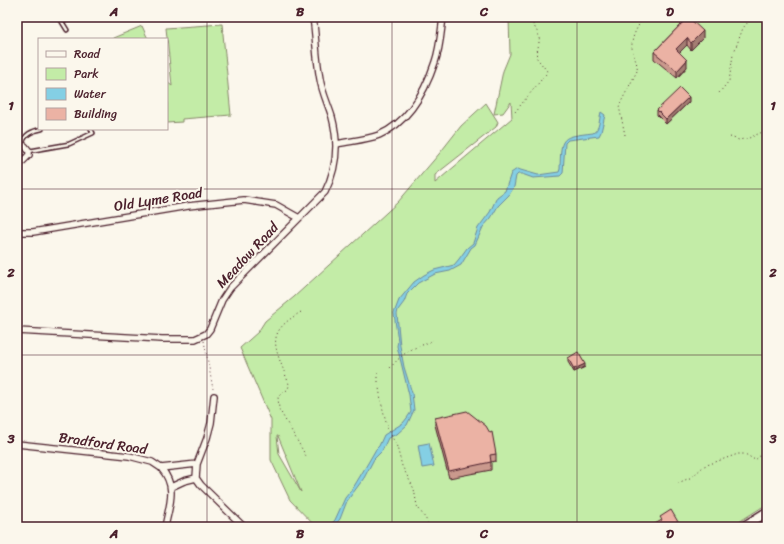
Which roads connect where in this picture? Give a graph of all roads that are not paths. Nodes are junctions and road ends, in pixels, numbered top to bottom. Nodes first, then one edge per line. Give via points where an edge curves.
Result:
1 (59, 17) edge
2 (313, 17) edge
3 (443, 17) edge
4 (67, 30) dead end
5 (39, 130) edge
6 (92, 130) edge
7 (337, 144) junction
8 (19, 146) edge
9 (29, 151) junction
10 (17, 167) edge
11 (299, 218) junction
12 (17, 232) edge
13 (17, 331) edge
14 (214, 396) road end
15 (17, 444) edge
16 (197, 464) junction
17 (161, 468) junction
18 (196, 478) junction
19 (171, 487) junction
20 (767, 512) edge
21 (165, 527) edge
22 (244, 527) edge
23 (743, 527) edge

1 - 4 lane
2 - 7 street, Meadow Road via 320,78
3 - 7 street via 435,62 424,88 406,117 378,135
5 - 8 lane via 30,133
6 - 9 lane via 93,133 69,144
7 - 11 street, Meadow Road via 334,167 325,192
8 - 9 street via 25,146
9 - 10 street via 27,158
11 - 12 street, Old Lyme Road via 276,205 244,200 188,206 33,232
11 - 13 street, Meadow Road via 230,288 210,329 203,336 195,339 162,339
14 - 16 street via 210,428
15 - 17 street, Bradford Road via 129,456 152,462
16 - 17 street, Bradford Road
16 - 18 street
17 - 19 street
18 - 19 street
18 - 22 street
19 - 21 street
20 - 23 street

